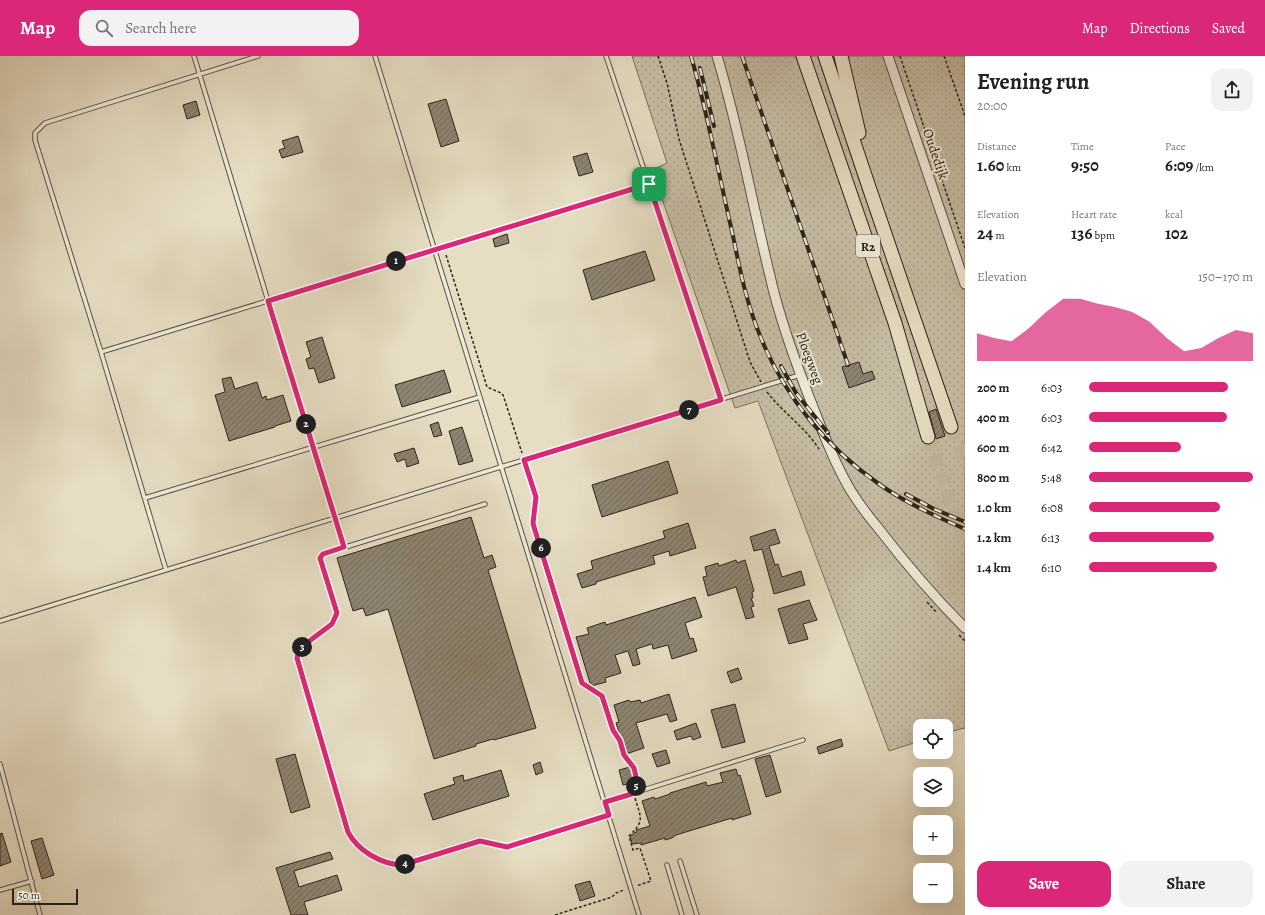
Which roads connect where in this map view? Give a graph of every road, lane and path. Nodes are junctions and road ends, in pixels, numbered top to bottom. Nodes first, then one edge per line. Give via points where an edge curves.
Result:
1 (194, 56) edge
2 (258, 56) edge
3 (376, 56) edge
4 (606, 56) edge
5 (658, 56) edge
6 (717, 56) edge
7 (803, 56) edge
8 (825, 56) edge
9 (842, 56) edge
10 (888, 56) edge
11 (900, 56) edge
12 (944, 56) edge
13 (200, 74) junction
14 (965, 116) edge
15 (649, 184) junction
16 (879, 221) junction
17 (965, 248) edge
18 (435, 249) junction
19 (446, 255) dead end
20 (965, 284) edge
21 (268, 301) junction
22 (101, 352) junction
23 (800, 375) junction
24 (764, 387) junction
25 (480, 397) junction
26 (721, 400) junction
27 (952, 428) tunnel mouth
28 (928, 437) tunnel mouth
29 (313, 448) junction
30 (820, 449) dead end
31 (524, 460) junction
32 (502, 467) junction
33 (145, 498) junction
34 (485, 504) dead end
35 (335, 518) junction
36 (344, 547) junction
37 (166, 570) junction
38 (923, 597) dead end
39 (938, 614) dead end
40 (0, 621) edge
41 (965, 628) edge
42 (954, 630) dead end
43 (965, 641) edge
44 (803, 740) dead end
45 (0, 764) edge
46 (635, 793) junction
47 (605, 802) junction
48 (609, 815) junction
49 (680, 861) dead end
50 (667, 865) dead end
51 (32, 881) junction
52 (631, 888) junction
53 (0, 890) edge
54 (40, 915) edge
55 (555, 915) edge
56 (639, 915) edge
57 (682, 915) edge
58 (696, 915) edge

1 - 13 lane
2 - 13 lane
3 - 18 lane
4 - 15 lane
5 - 24 path via 667,83 679,139 750,362
6 - 23 street, Ploegweg via 729,93 770,278
7 - 28 highway, R2 via 894,323
8 - 16 highway, R2
9 - 16 highway
10 - 20 street, Oudedijk
11 - 17 path
12 - 14 path
13 - 21 lane
13 - 22 lane via 45,122 35,133 35,140
15 - 18 lane
15 - 26 lane
16 - 27 highway, R2
18 - 21 lane
18 - 25 lane
19 - 31 path via 487,387 503,395
21 - 22 lane
21 - 29 lane
22 - 33 lane
23 - 24 lane
23 - 41 street, Ploegweg via 830,450 852,493 910,569
24 - 26 lane
24 - 30 path
25 - 29 lane
25 - 32 lane
26 - 31 lane
29 - 33 lane
29 - 35 lane
31 - 32 lane
31 - 46 path via 536,497 534,527 582,683 602,696 624,755 634,768 637,781
32 - 35 lane
32 - 47 lane
33 - 37 lane
34 - 36 lane
35 - 36 lane
35 - 37 lane
36 - 48 lane via 323,554 320,558 337,613 335,620 300,648 297,658 348,832 353,841 371,855 394,865 402,865 480,841 507,847
37 - 40 lane
38 - 39 path
42 - 43 path
44 - 46 lane
45 - 51 lane
46 - 47 lane
46 - 52 path via 641,818 638,827 628,836 633,850 640,848 651,881
47 - 48 lane
48 - 52 lane
49 - 58 lane
50 - 57 lane
51 - 53 lane
51 - 54 lane
52 - 55 path via 612,897
52 - 56 lane

